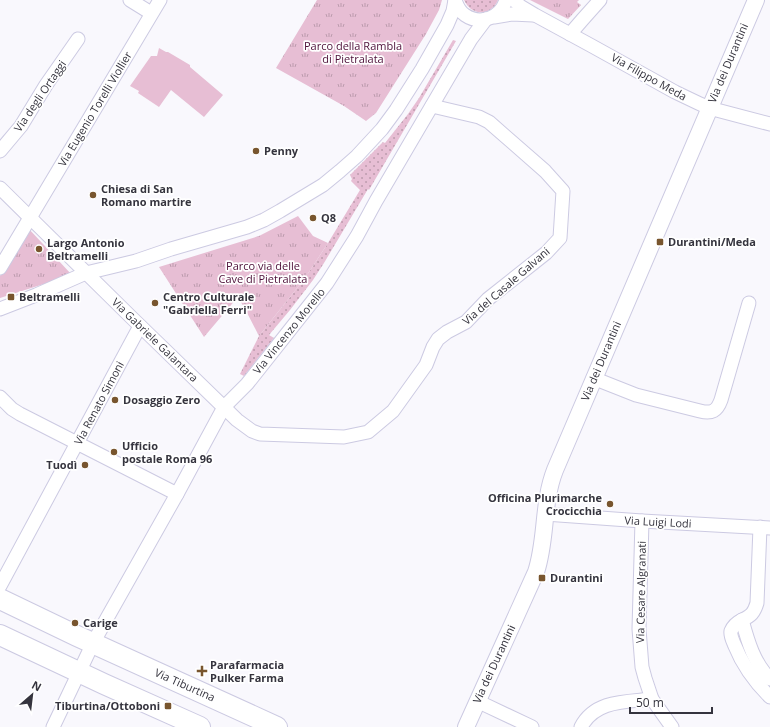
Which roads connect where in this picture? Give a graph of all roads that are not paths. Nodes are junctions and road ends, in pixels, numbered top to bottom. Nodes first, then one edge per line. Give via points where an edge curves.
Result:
1 (130, 0) edge
2 (160, 0) edge
3 (455, 0) edge
4 (506, 0) edge
5 (514, 0) edge
6 (600, 0) edge
7 (756, 0) edge
8 (151, 13) junction
9 (535, 15) junction
10 (490, 18) junction
11 (570, 34) junction
12 (78, 39) dead end
13 (432, 106) junction
14 (709, 108) junction
15 (770, 124) edge
16 (0, 150) edge
17 (0, 188) edge
18 (30, 218) junction
19 (0, 268) edge
20 (86, 273) junction
21 (749, 303) dead end
22 (0, 309) edge
23 (140, 326) junction
24 (593, 378) junction
25 (0, 397) edge
26 (224, 407) junction
27 (78, 443) junction
28 (177, 494) junction
29 (545, 514) junction
30 (642, 521) junction
31 (765, 528) edge
32 (0, 586) edge
33 (0, 599) edge
34 (742, 620) junction
35 (0, 635) edge
36 (93, 643) junction
37 (79, 672) junction
38 (770, 679) edge
39 (770, 697) edge
40 (652, 699) junction
41 (477, 701) junction
42 (53, 727) edge
43 (200, 727) edge
44 (277, 727) edge
45 (466, 727) edge
46 (532, 727) edge
47 (581, 727) edge
48 (672, 727) edge

1 - 8 street
2 - 8 street, Via Eugenio Torelli Viollier
3 - 10 street, Via Filippo Meda via 465,15 473,19
3 - 20 street via 447,25 396,110 358,156 330,180 290,206 251,225 136,261
4 - 10 street, Via Vincenzo Morello via 502,9
5 - 9 street, Via Filippo Meda
6 - 11 street
7 - 14 street, Via dei Durantini
8 - 18 street, Via Eugenio Torelli Viollier
9 - 10 street, Via Filippo Meda via 512,14
9 - 11 street, Via Filippo Meda
10 - 13 street, Via Vincenzo Morello via 471,39
11 - 14 street, Via Filippo Meda
12 - 16 street, Via degli Ortaggi via 46,84 21,126
13 - 26 street, Via Vincenzo Morello via 327,283 247,384
13 - 26 street, Via del Casale Galvani via 485,119 545,171 563,191 560,238 546,253 488,299 466,322 438,339 426,365 393,411 368,432 344,437 260,434 252,432
14 - 15 street, Via Filippo Meda
14 - 24 street, Via dei Durantini
17 - 18 street
18 - 19 street
18 - 20 street
20 - 22 street
20 - 23 street, Via Gabriele Galantara
21 - 24 street via 721,400 714,411 700,411 642,396
23 - 26 street, Via Gabriele Galantara
23 - 27 street, Via Renato Simoni
24 - 29 street, Via dei Durantini via 551,480
25 - 27 street via 20,414
26 - 28 street, Via Vincenzo Morello
27 - 28 street
27 - 32 street, Via Renato Simoni
28 - 36 street, Via Vincenzo Morello
29 - 30 street, Via Luigi Lodi
29 - 41 street, Via dei Durantini via 542,555 536,572
30 - 31 street, Via Luigi Lodi
30 - 40 street, Via Cesare Algranati via 639,629 643,672
31 - 34 street via 757,603 753,613
33 - 36 main road, Via Tiburtina
34 - 38 street via 753,654
34 - 39 street via 732,630 732,639 748,672
35 - 37 main road
36 - 37 street
36 - 44 main road, Via Tiburtina
37 - 42 street
37 - 43 main road
40 - 47 street via 603,707 590,715
40 - 48 street, Via Cesare Algranati
41 - 45 street, Via dei Durantini
41 - 46 street

